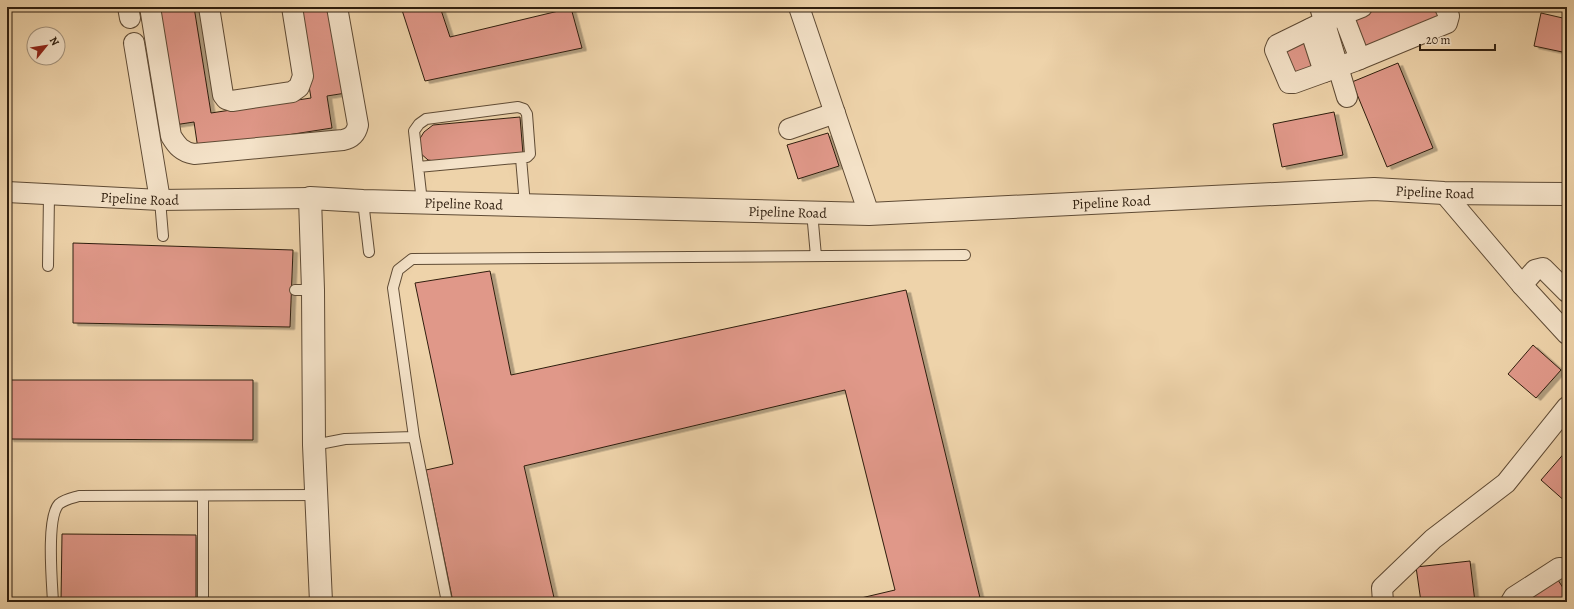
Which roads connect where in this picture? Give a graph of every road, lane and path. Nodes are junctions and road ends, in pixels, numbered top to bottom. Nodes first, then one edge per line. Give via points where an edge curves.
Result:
1 (150, 7) edge
2 (209, 7) edge
3 (292, 7) edge
4 (337, 7) edge
5 (799, 7) edge
6 (1362, 7) edge
7 (1445, 7) edge
8 (1343, 14) junction
9 (1318, 19) edge
10 (134, 43) dead end
11 (1360, 59) junction
12 (1331, 69) junction
13 (1347, 97) dead end
14 (835, 113) junction
15 (790, 128) dead end
16 (521, 158) junction
17 (418, 167) junction
18 (7, 192) edge
19 (1444, 193) junction
20 (1567, 194) edge
21 (48, 195) junction
22 (310, 198) junction
23 (160, 200) junction
24 (363, 201) junction
25 (422, 202) junction
26 (525, 205) junction
27 (812, 212) junction
28 (869, 214) junction
29 (163, 236) dead end
30 (369, 252) dead end
31 (965, 254) dead end
32 (816, 256) junction
33 (48, 266) dead end
34 (1522, 285) junction
35 (1567, 292) edge
36 (1565, 326) edge
37 (1567, 407) edge
38 (414, 437) junction
39 (314, 445) junction
40 (316, 495) junction
41 (203, 497) junction
42 (1567, 569) edge
43 (53, 602) edge
44 (203, 602) edge
45 (321, 602) edge
46 (447, 602) edge
47 (1383, 602) edge
48 (1511, 602) edge

1 - 4 street via 171,136 185,153 194,154 343,140 357,132 358,125
2 - 3 street via 223,95 232,101 292,92 299,87 302,76
5 - 14 street
6 - 8 street
7 - 11 street via 1449,16 1447,23
8 - 9 street
8 - 11 street
9 - 12 street
9 - 12 street via 1277,45 1275,50 1289,83
10 - 23 street
11 - 12 street
12 - 13 street
14 - 15 street
14 - 28 street
16 - 17 lane
16 - 17 lane via 530,154 527,114 524,109 518,107 426,119 414,131
16 - 26 lane
17 - 25 lane
18 - 21 street, Pipeline Road
19 - 20 street, Pipeline Road
19 - 28 street, Pipeline Road via 1374,189
19 - 34 street
21 - 23 street, Pipeline Road
21 - 33 lane
22 - 23 street, Pipeline Road
22 - 24 street, Pipeline Road
22 - 39 street via 304,290
23 - 29 lane
24 - 25 street, Pipeline Road
24 - 30 lane
25 - 26 street, Pipeline Road
26 - 27 street, Pipeline Road
27 - 28 street, Pipeline Road
27 - 32 lane
31 - 32 lane
32 - 38 lane via 412,259 398,270 393,288
34 - 35 street via 1536,270 1543,268
34 - 36 street
37 - 47 street via 1506,483 1433,539 1382,588
38 - 39 lane via 345,440
38 - 46 lane
39 - 40 street
40 - 41 lane
40 - 45 street
41 - 43 lane via 79,496 58,505 52,514 51,527
41 - 44 lane
42 - 48 street via 1559,568 1514,597

